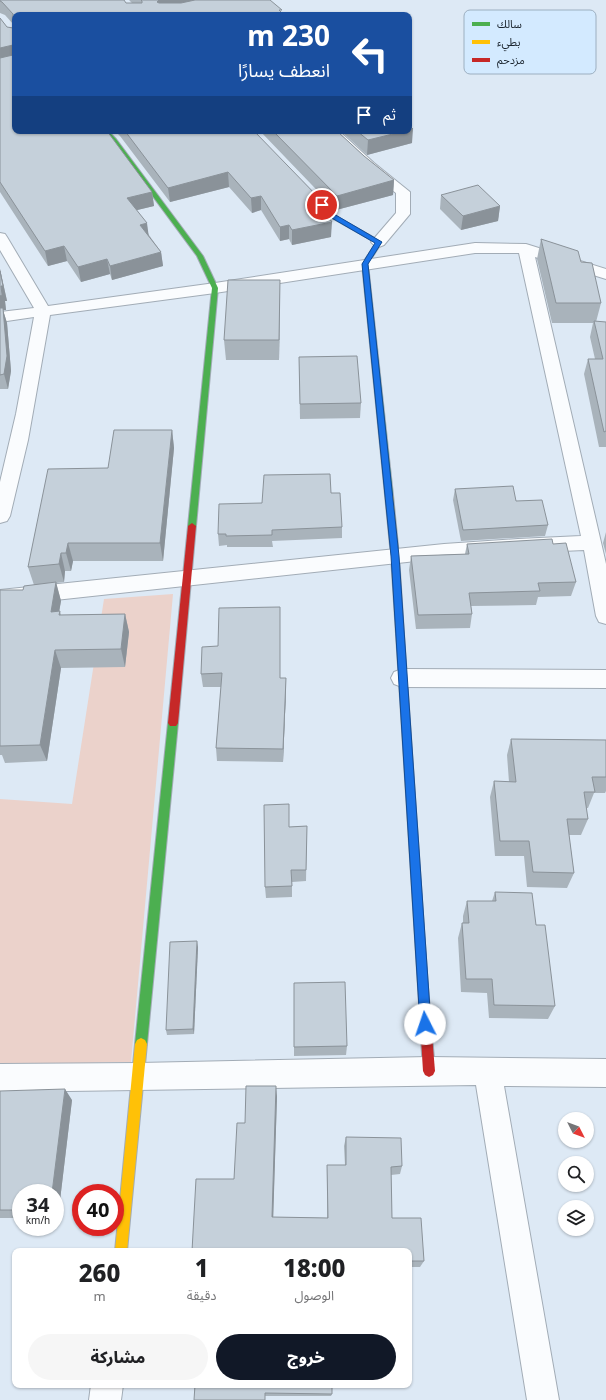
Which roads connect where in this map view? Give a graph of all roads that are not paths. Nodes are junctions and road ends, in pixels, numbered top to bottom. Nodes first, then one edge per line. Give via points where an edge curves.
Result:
1 (108, 134) edge
2 (335, 134) edge
3 (293, 176) edge
4 (0, 237) edge
5 (379, 242) junction
6 (526, 249) junction
7 (365, 264) junction
8 (606, 274) edge
9 (215, 288) junction
10 (43, 310) junction
11 (0, 317) edge
12 (0, 516) edge
13 (592, 543) junction
14 (395, 556) junction
15 (186, 579) junction
16 (0, 598) edge
17 (606, 616) edge
18 (402, 678) junction
19 (606, 679) edge
20 (429, 1071) junction
21 (488, 1072) junction
22 (606, 1073) edge
23 (139, 1077) junction
24 (0, 1078) edge
25 (121, 1248) edge
26 (107, 1388) edge
27 (106, 1400) edge
28 (543, 1400) edge

1 - 9 street via 200,256
2 - 5 street via 368,166 403,192 403,214
3 - 5 street via 332,216
4 - 10 street
5 - 7 street
6 - 7 street via 475,248
6 - 8 street
6 - 13 street
7 - 9 street
7 - 14 street
9 - 10 street
9 - 15 street
10 - 11 street
10 - 12 street via 26,405
13 - 14 street via 530,544
13 - 17 street
14 - 15 street
14 - 18 street
15 - 16 street
15 - 23 street
18 - 19 street
18 - 20 street
20 - 21 street
20 - 23 street
21 - 22 street
21 - 28 street
23 - 24 street
23 - 25 street
26 - 27 street

